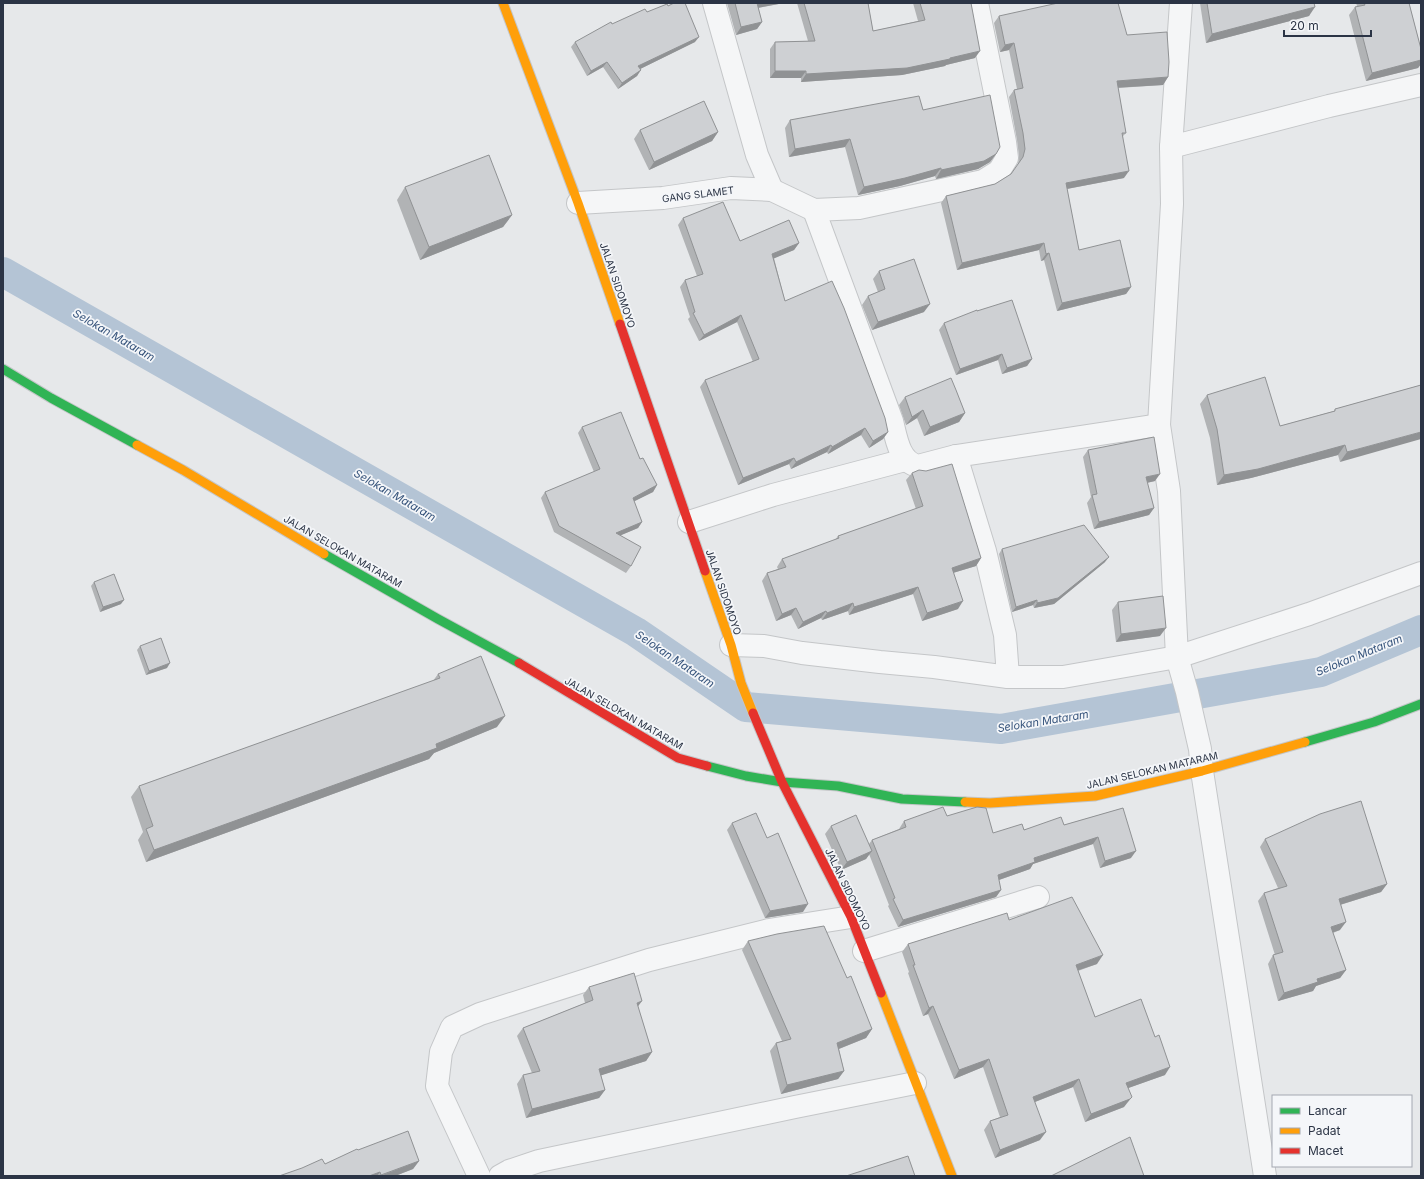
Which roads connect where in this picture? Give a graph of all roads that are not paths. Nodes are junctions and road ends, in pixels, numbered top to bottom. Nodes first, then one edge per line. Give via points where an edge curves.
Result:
1 (503, 3) edge
2 (714, 3) edge
3 (977, 3) edge
4 (1181, 3) edge
5 (1421, 85) edge
6 (1171, 147) junction
7 (772, 190) junction
8 (578, 204) junction
9 (814, 210) junction
10 (3, 369) edge
11 (1159, 425) junction
12 (956, 456) junction
13 (905, 460) junction
14 (688, 522) junction
15 (1421, 573) edge
16 (731, 645) junction
17 (1177, 657) junction
18 (1008, 677) junction
19 (1421, 704) edge
20 (1202, 771) junction
21 (782, 782) junction
22 (1038, 897) dead end
23 (852, 917) junction
24 (864, 951) junction
25 (914, 1083) junction
26 (479, 1176) edge
27 (500, 1176) edge
28 (952, 1176) edge
29 (1265, 1176) edge

1 - 8 street, JALAN SIDOMOYO
2 - 7 street via 756,154
3 - 9 street via 1005,142 1007,158 1000,171 983,181 859,208
4 - 6 street
5 - 6 street
6 - 11 street via 1172,204
7 - 8 street, GANG SLAMET via 731,188 663,198
7 - 9 street, GANG SLAMET
8 - 14 street, JALAN SIDOMOYO
9 - 13 street
10 - 21 street, JALAN SELOKAN MATARAM via 183,470 438,619 502,653 678,758 746,776
11 - 12 street
11 - 17 street via 1169,491
12 - 13 street via 918,466
12 - 18 street via 985,551 1005,635
13 - 14 street via 773,495
14 - 16 street, JALAN SIDOMOYO
15 - 17 street via 1309,614
16 - 18 street via 764,646 802,653
16 - 21 street, JALAN SIDOMOYO via 741,683
17 - 18 street via 1063,677
17 - 20 street via 1200,749
19 - 20 street, JALAN SELOKAN MATARAM via 1374,722
20 - 21 street, JALAN SELOKAN MATARAM via 1095,796 990,803 902,799 838,786
20 - 29 street
21 - 23 street, JALAN SIDOMOYO
22 - 24 street
23 - 24 street, JALAN SIDOMOYO
23 - 26 street via 769,930 648,960 480,1014 452,1027 441,1052 437,1086
24 - 25 street, JALAN SIDOMOYO
25 - 27 street via 539,1162
25 - 28 street, JALAN SIDOMOYO

